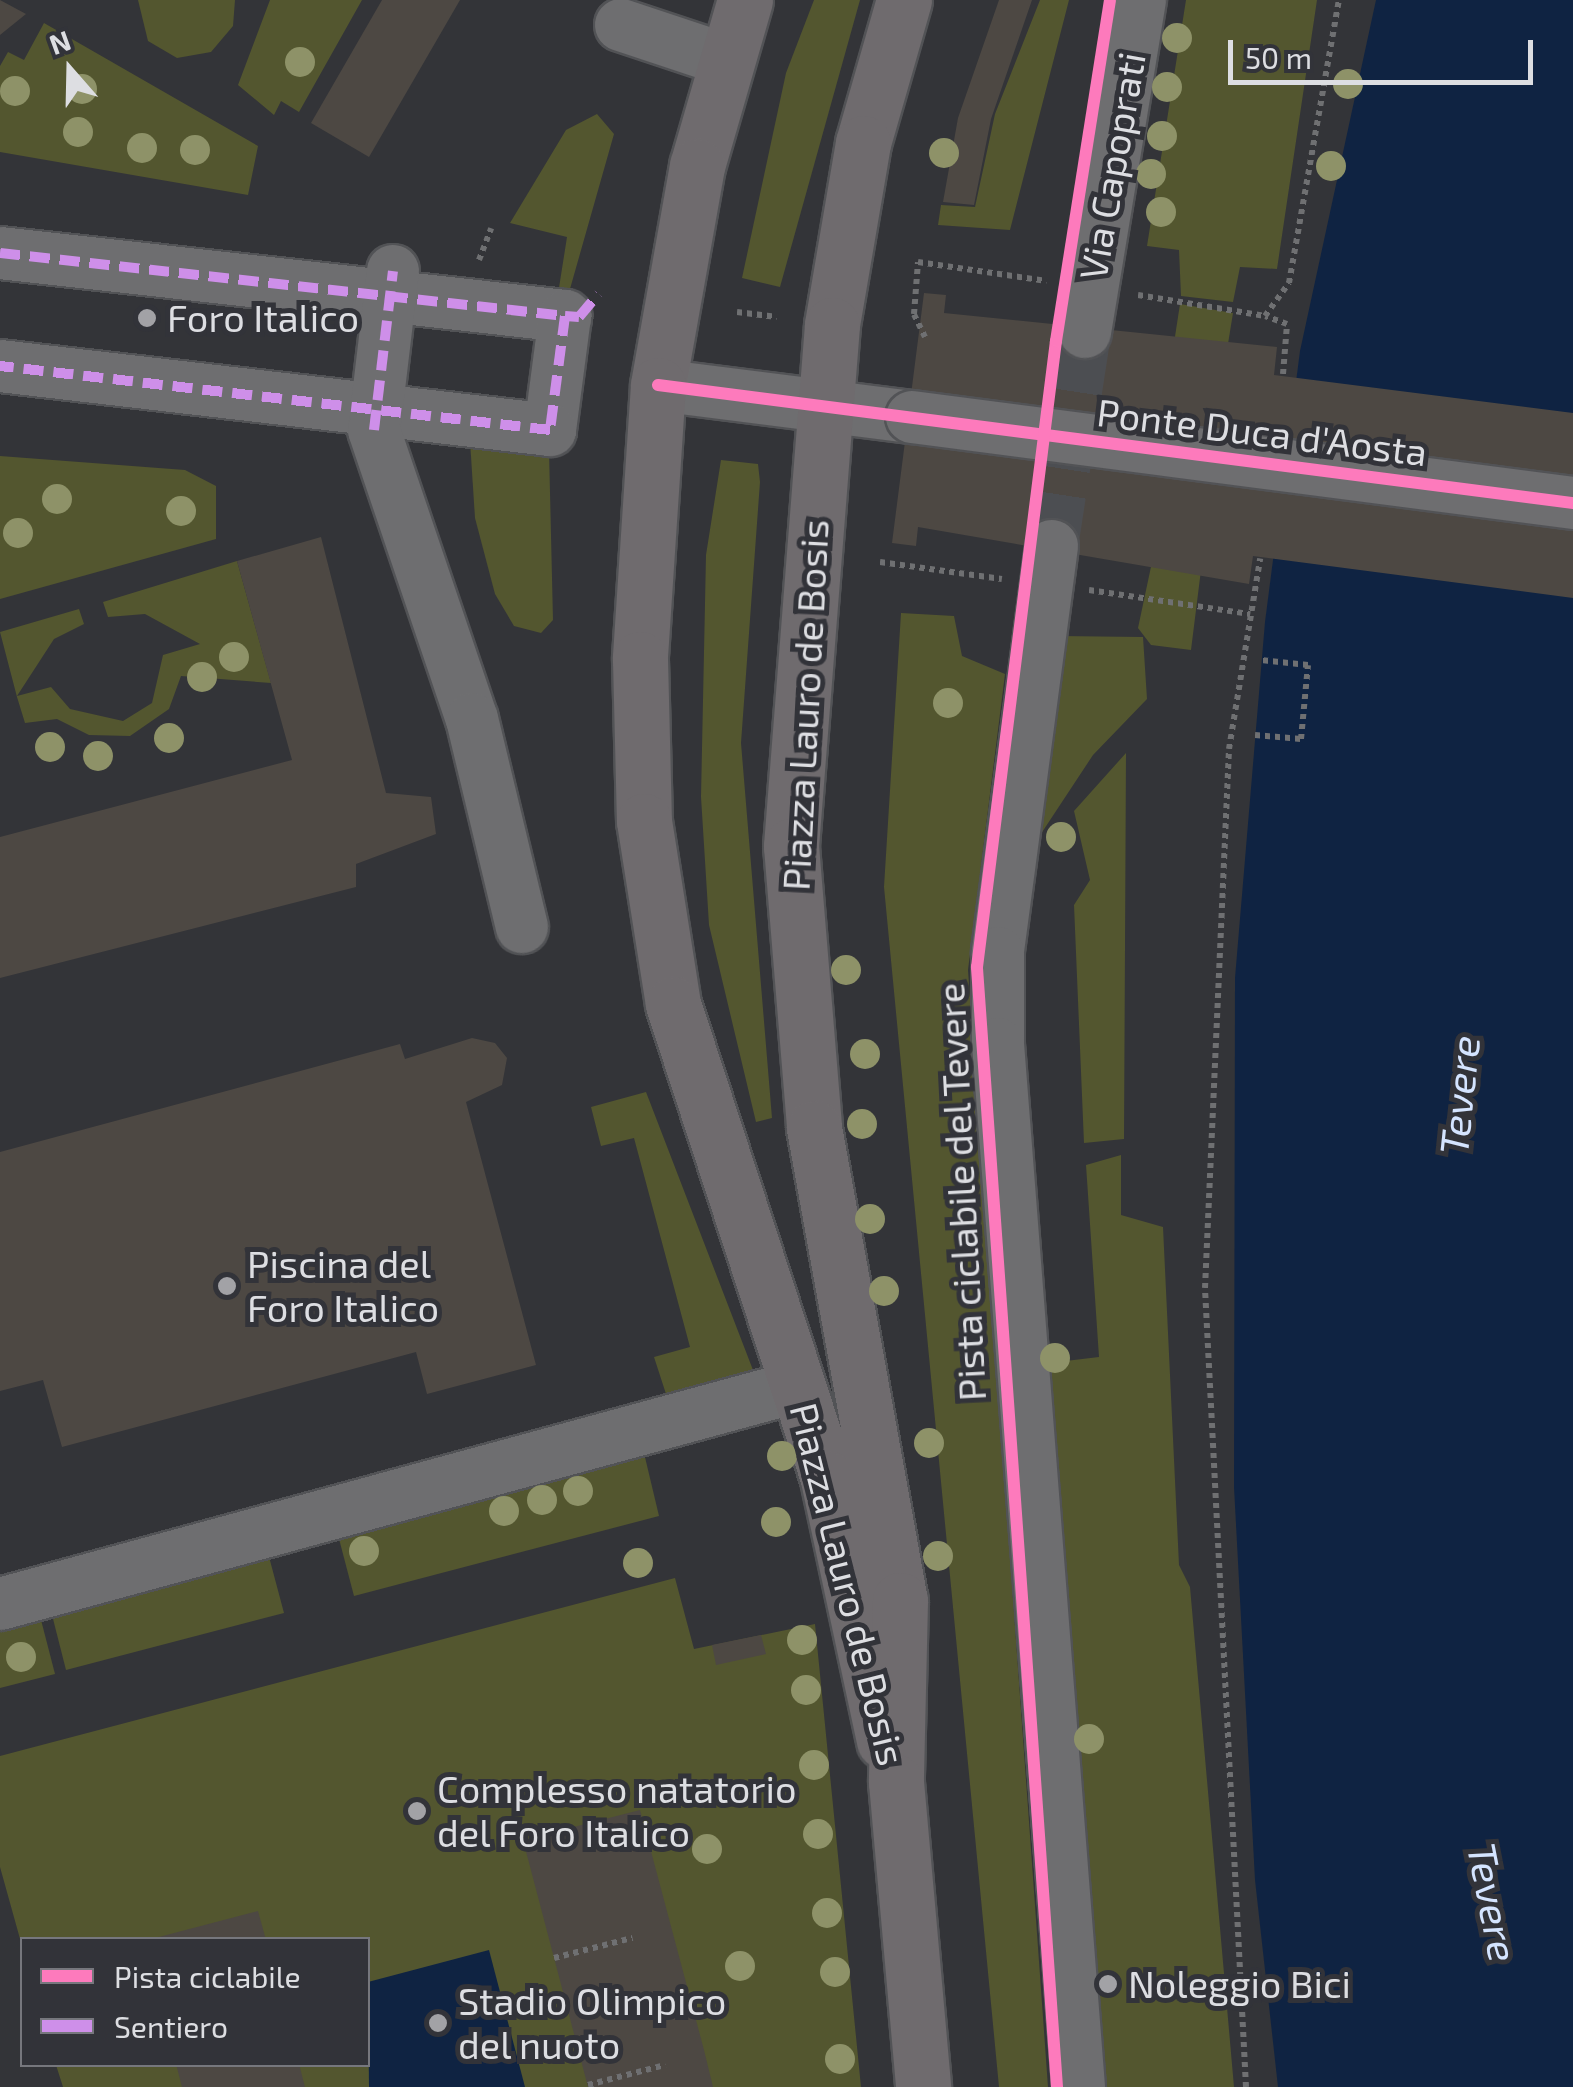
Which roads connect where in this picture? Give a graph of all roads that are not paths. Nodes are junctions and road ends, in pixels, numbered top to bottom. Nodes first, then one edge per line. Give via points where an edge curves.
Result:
1 (746, 0) edge
2 (904, 0) edge
3 (1140, 0) edge
4 (620, 25) dead end
5 (726, 60) junction
6 (0, 253) edge
7 (392, 282) junction
8 (1074, 315) tunnel mouth
9 (0, 366) edge
10 (658, 385) junction
11 (824, 406) junction
12 (374, 422) junction
13 (1573, 504) edge
14 (1052, 546) tunnel mouth
15 (522, 927) dead end
16 (799, 1386) junction
17 (0, 1604) edge
18 (896, 1782) junction
19 (922, 2087) edge
20 (1080, 2087) edge

1 - 5 main road, Piazza Lauro de Bosis
2 - 11 main road, Piazza Lauro de Bosis via 863,143
3 - 8 street, Via Capoprati
4 - 5 street
5 - 10 main road, Piazza Lauro de Bosis via 697,166
6 - 7 street via 287,290
7 - 12 street
7 - 12 street via 581,305 550,430
9 - 12 street via 277,393
10 - 11 street
10 - 16 main road, Piazza Lauro de Bosis via 638,708 650,892 712,1143
11 - 13 street, Ponte Duca d'Aosta, bridge
11 - 18 main road, Piazza Lauro de Bosis via 797,704 794,906 814,1128 900,1600
12 - 15 street via 472,718
14 - 20 street via 998,953 998,1044
16 - 17 street
16 - 18 main road, Piazza Lauro de Bosis
18 - 19 main road

